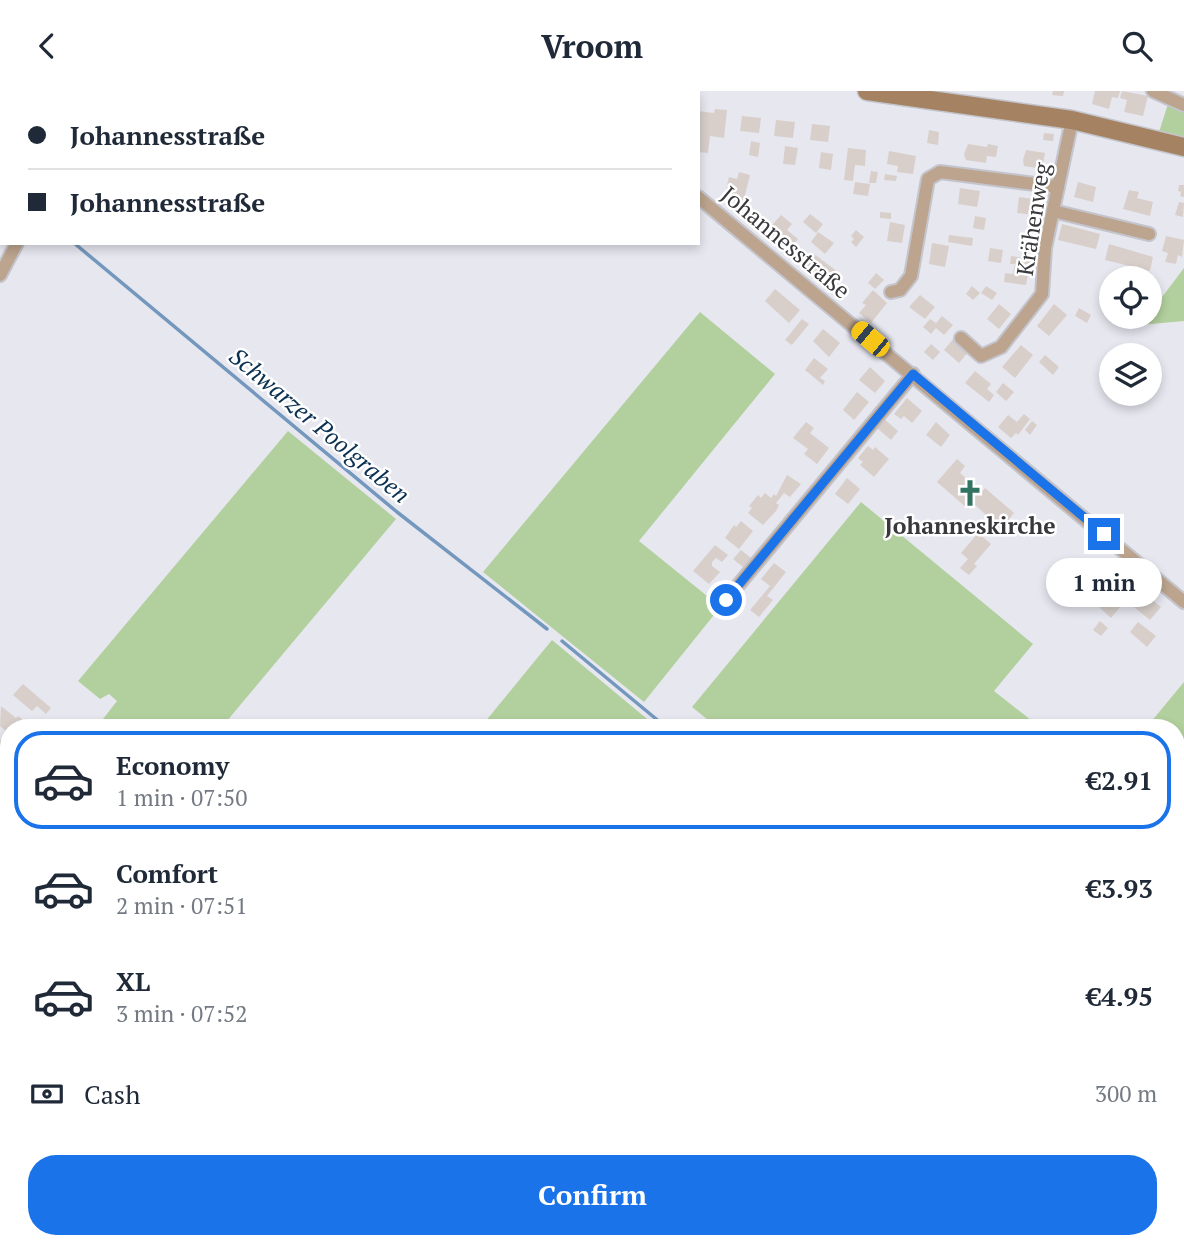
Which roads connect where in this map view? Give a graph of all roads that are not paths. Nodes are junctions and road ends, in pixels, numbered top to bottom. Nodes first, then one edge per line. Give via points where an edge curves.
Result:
1 (867, 91) edge
2 (1153, 91) edge
3 (1184, 106) edge
4 (1072, 120) junction
5 (1184, 147) edge
6 (1058, 187) junction
7 (700, 199) edge
8 (1053, 211) junction
9 (1149, 234) dead end
10 (16, 245) edge
11 (0, 275) edge
12 (891, 292) dead end
13 (961, 338) dead end
14 (913, 374) junction
15 (726, 600) dead end
16 (1184, 602) edge

1 - 4 main road
2 - 3 street
4 - 5 main road
4 - 6 street, Krähenweg
6 - 8 street, Krähenweg
6 - 12 street via 940,172 928,179 911,276 900,290
7 - 14 street, Johannesstraße
8 - 9 street
8 - 13 street, Krähenweg via 1042,295 1001,347 981,356
10 - 11 street
14 - 15 street
14 - 16 street, Johannesstraße

